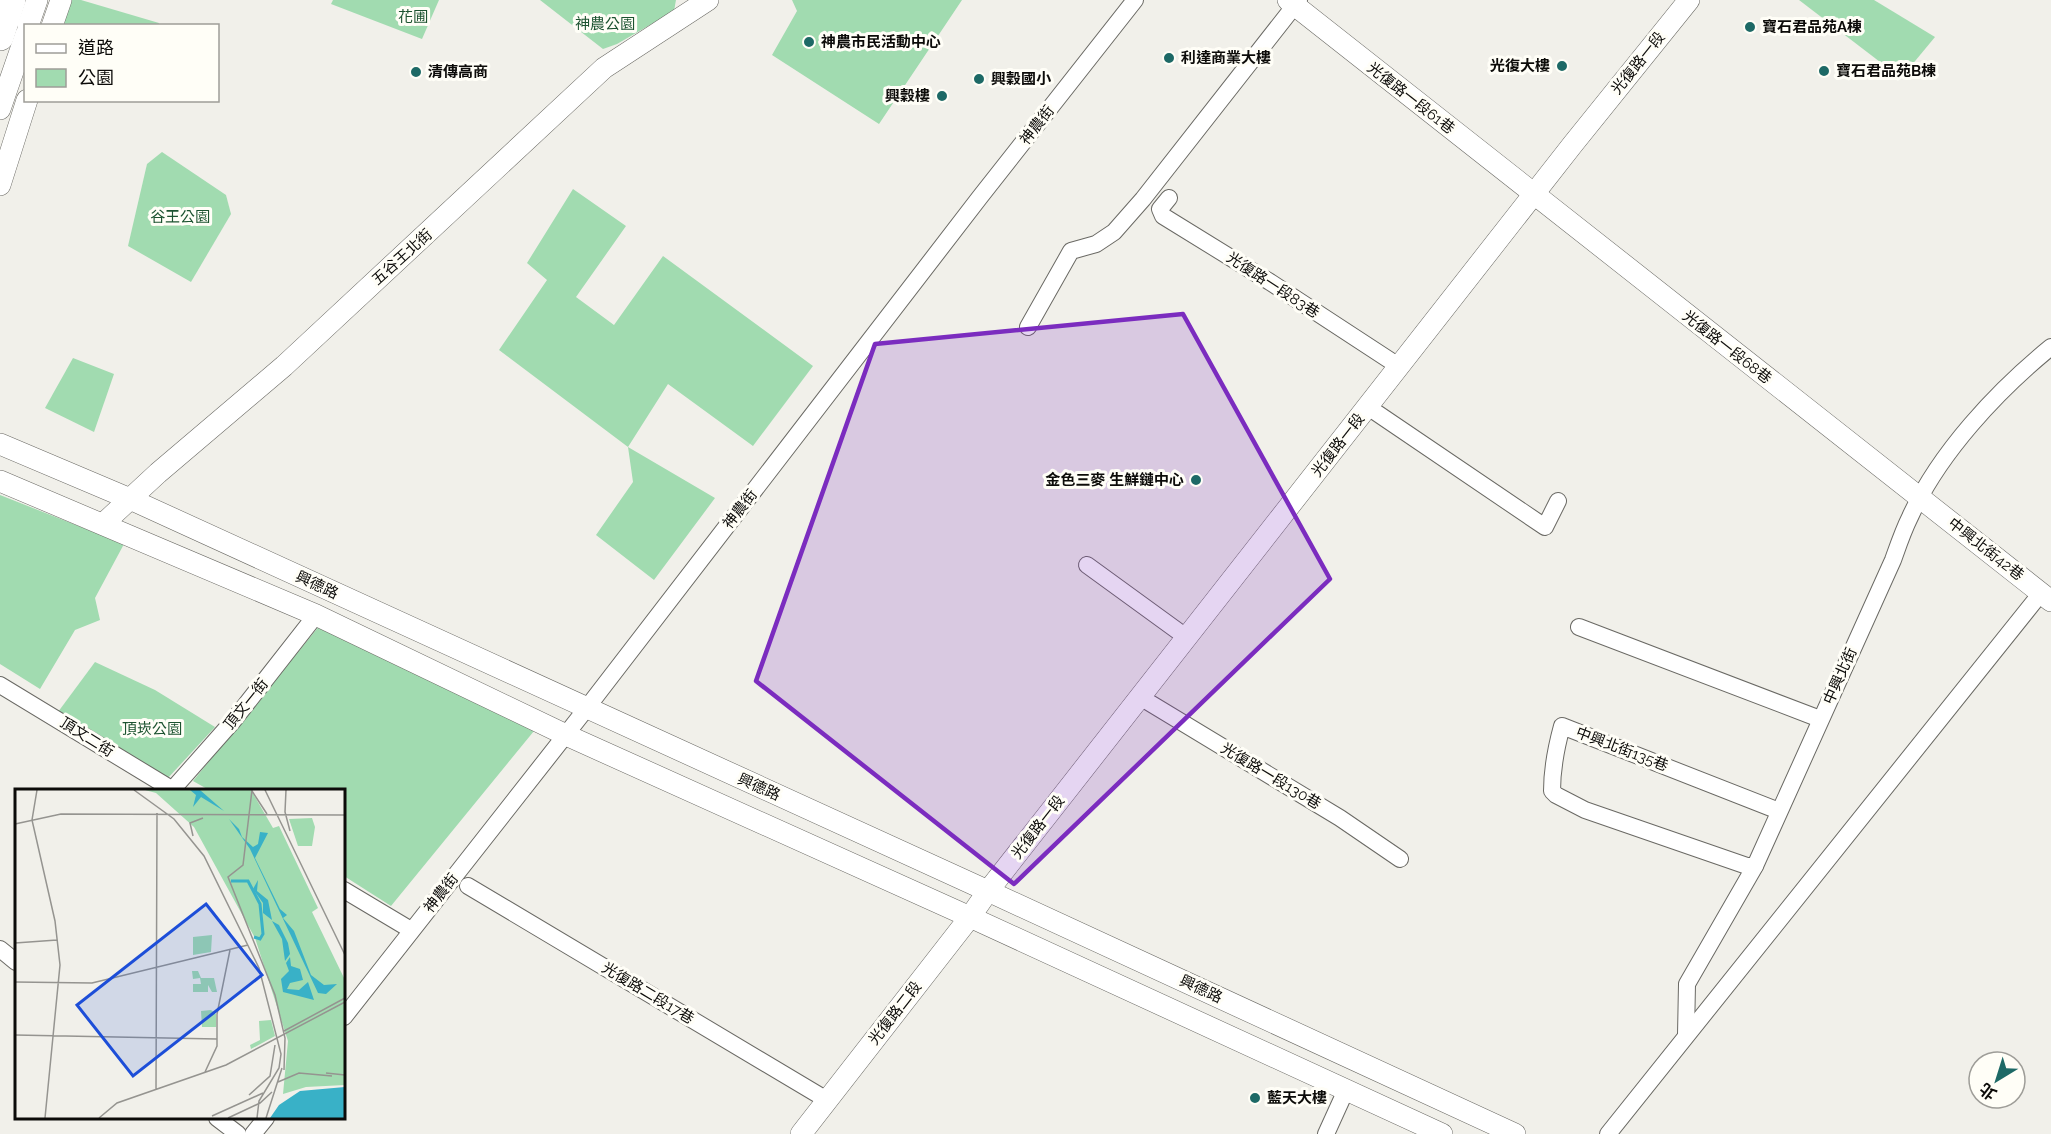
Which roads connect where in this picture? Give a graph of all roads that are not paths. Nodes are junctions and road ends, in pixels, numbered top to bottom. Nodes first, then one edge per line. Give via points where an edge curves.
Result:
1 (12, 0) edge
2 (37, 0) edge
3 (61, 0) edge
4 (708, 0) edge
5 (1135, 0) edge
6 (1689, 0) edge
7 (1294, 2) edge
8 (29, 24) edge
9 (53, 24) edge
10 (0, 37) edge
11 (24, 40) edge
12 (26, 102) edge
13 (0, 109) edge
14 (0, 185) edge
15 (1534, 196) junction
16 (1169, 198) dead end
17 (1028, 327) dead end
18 (2051, 347) edge
19 (1400, 367) junction
20 (1368, 407) junction
21 (0, 444) edge
22 (0, 481) edge
23 (1921, 497) junction
24 (130, 499) junction
25 (1558, 501) dead end
26 (103, 524) junction
27 (1087, 565) dead end
28 (2046, 597) edge
29 (316, 615) junction
30 (1580, 627) dead end
31 (1186, 637) junction
32 (0, 685) edge
33 (1140, 697) junction
34 (586, 709) junction
35 (1820, 719) junction
36 (566, 735) junction
37 (170, 789) edge
38 (173, 789) edge
39 (1779, 811) junction
40 (1400, 859) dead end
41 (1755, 866) junction
42 (468, 886) dead end
43 (345, 891) edge
44 (988, 891) junction
45 (970, 917) junction
46 (411, 930) junction
47 (0, 949) edge
48 (15, 961) edge
49 (345, 1016) edge
50 (1686, 1035) junction
51 (1346, 1090) junction
52 (827, 1100) junction
53 (217, 1119) edge
54 (265, 1119) edge
55 (1431, 1132) edge
56 (238, 1134) edge
57 (253, 1134) edge
58 (801, 1134) edge
59 (1326, 1134) edge
60 (1515, 1134) edge
61 (1608, 1134) edge

1 - 10 highway
2 - 8 street
3 - 9 street
4 - 24 street, 五谷王北街 via 604,68 284,366
5 - 34 street, 神農街
6 - 15 street, 光復路一段
7 - 15 street, 光復路一段61巷
7 - 17 street via 1114,232 1096,244 1071,251
11 - 13 street
12 - 14 street
15 - 19 street, 光復路一段
15 - 23 street, 光復路一段68巷
16 - 19 street, 光復路一段83巷 via 1160,209 1163,216
18 - 23 street, 中興北街 via 1978,416
19 - 20 street, 光復路一段
20 - 25 street via 1545,527
20 - 31 street, 光復路一段
21 - 24 street, 興德路
22 - 26 street, 興德路
23 - 28 street, 中興北街42巷
23 - 35 street, 中興北街
24 - 26 street, 五谷王北街
24 - 34 street, 興德路
26 - 29 street, 興德路
27 - 31 street
28 - 50 street
29 - 36 street, 興德路
29 - 38 street, 頂文一街 via 233,721
30 - 35 street
31 - 33 street, 光復路一段
32 - 37 street, 頂文二街
33 - 40 street, 光復路一段130巷 via 1340,818
33 - 44 street, 光復路一段
34 - 36 street, 神農街
34 - 44 street, 興德路
35 - 39 street, 中興北街
36 - 45 street, 興德路
36 - 46 street, 神農街
39 - 41 street, 中興北街
39 - 41 street, 中興北街135巷 via 1562,726 1554,757 1552,791 1556,795 1586,810
41 - 50 street, 中興北街 via 1687,984
42 - 52 street, 光復路二段17巷
43 - 46 street
44 - 45 street, 光復路二段
44 - 60 street, 興德路
45 - 51 street, 興德路
45 - 52 street, 光復路二段
46 - 49 street, 神農街
47 - 48 street
50 - 61 street
51 - 55 street, 興德路
51 - 59 street
52 - 58 street, 光復路二段
53 - 56 street
54 - 57 street

